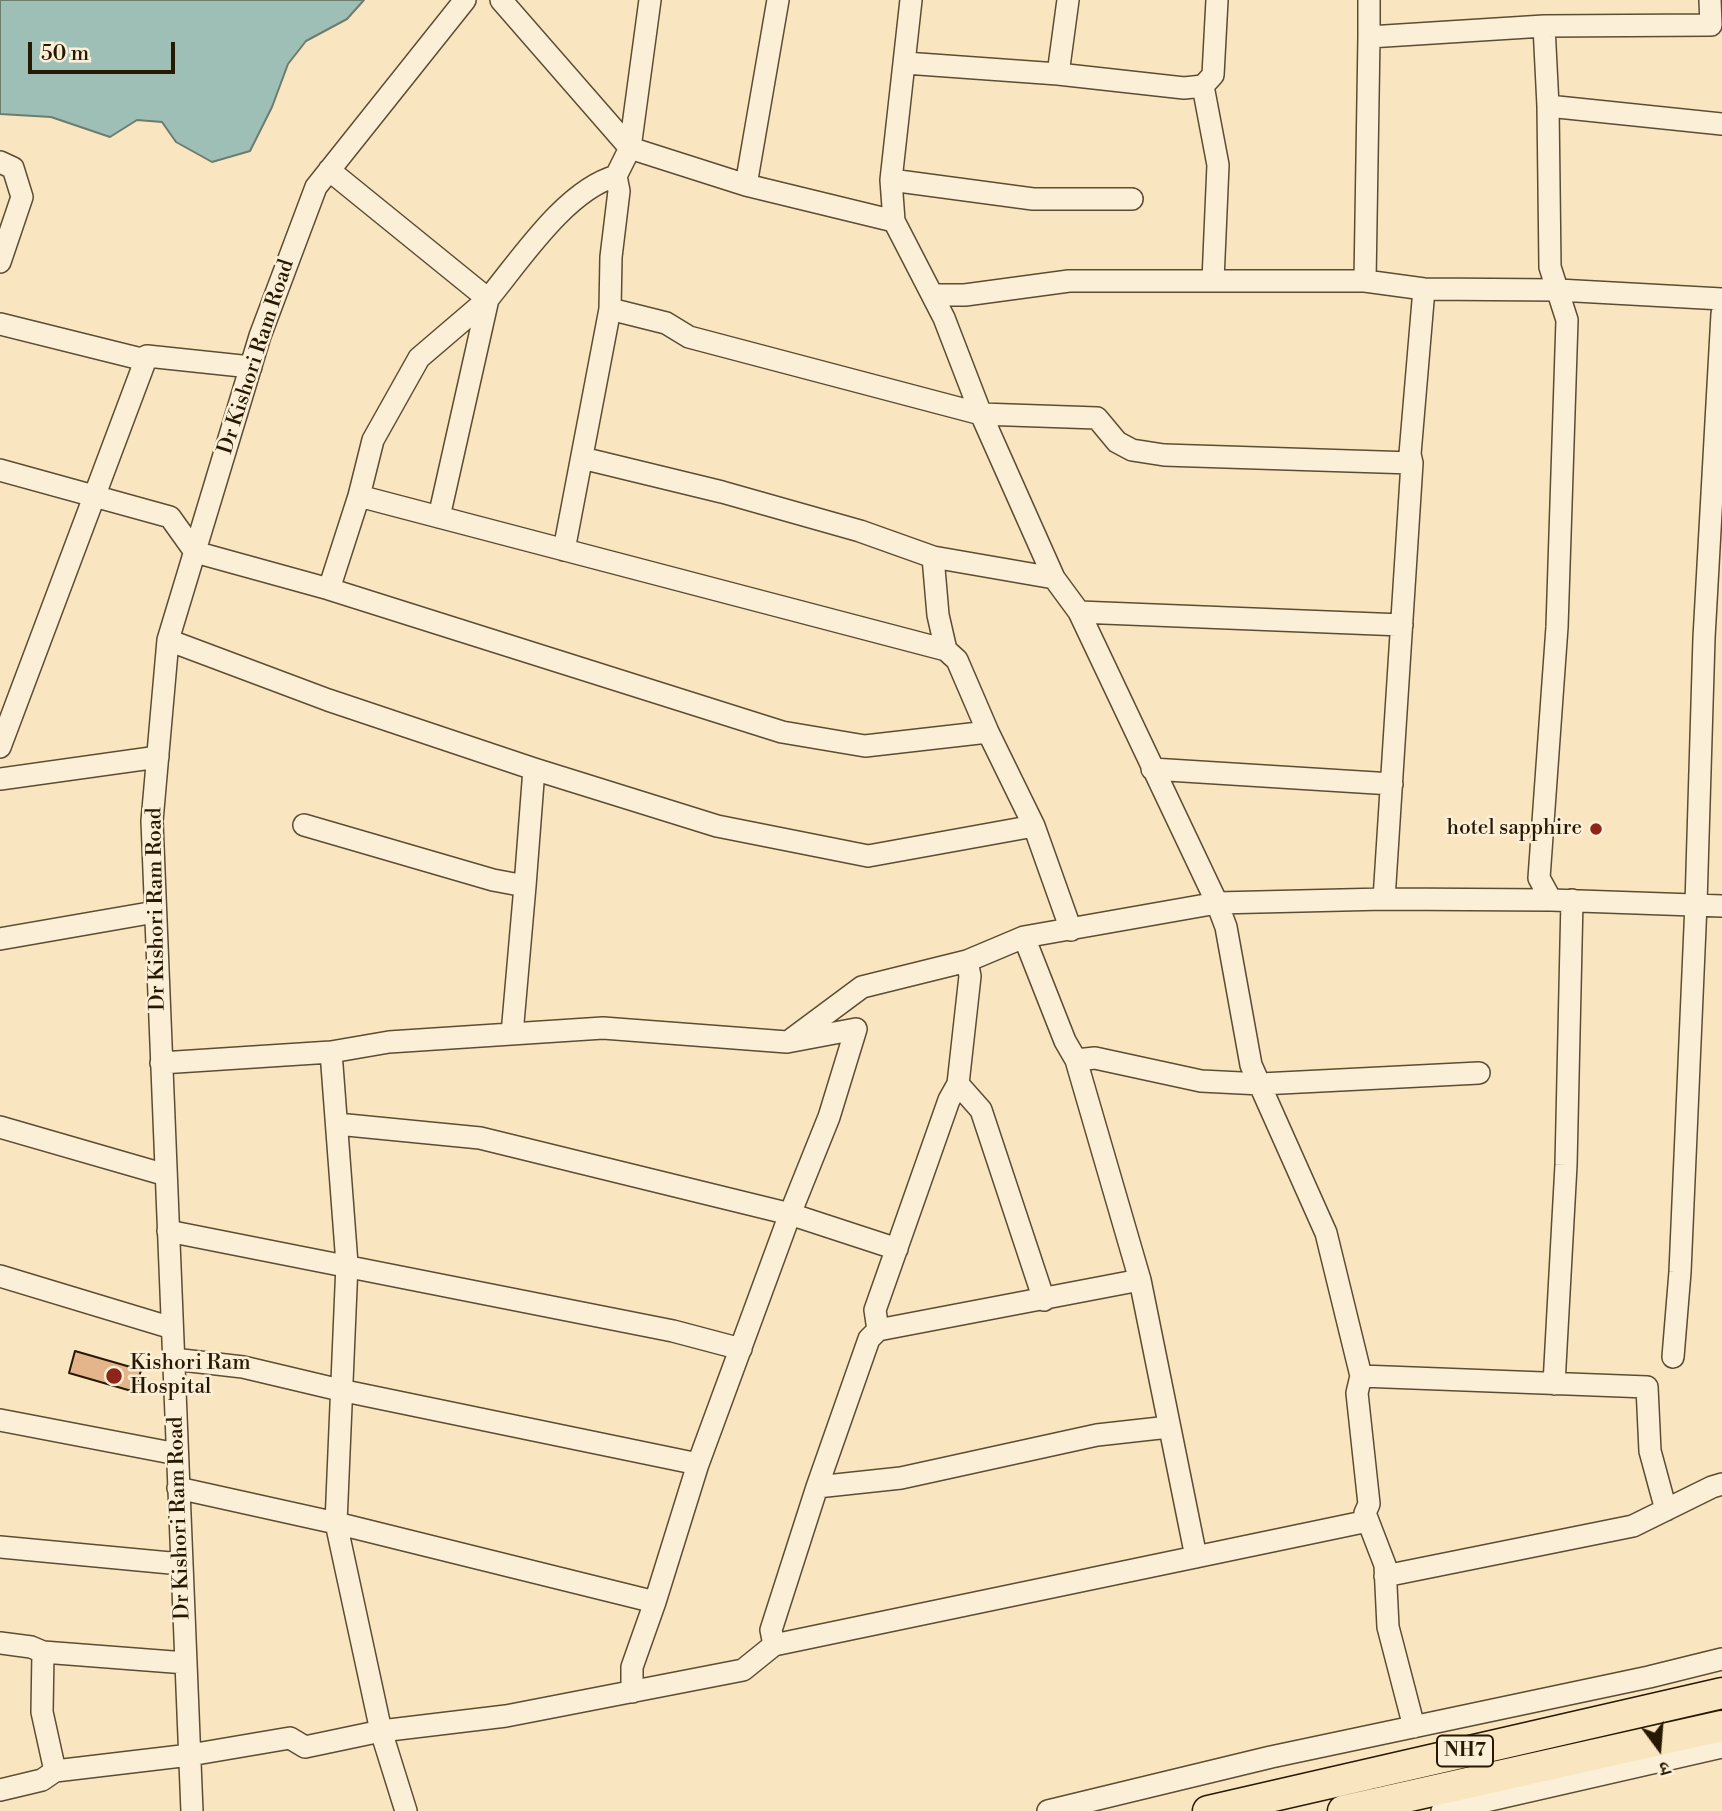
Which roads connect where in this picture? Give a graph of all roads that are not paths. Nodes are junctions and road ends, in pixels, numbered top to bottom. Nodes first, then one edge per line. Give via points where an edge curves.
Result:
1 (465, 0) edge
2 (502, 0) edge
3 (650, 0) edge
4 (778, 0) edge
5 (911, 0) edge
6 (1068, 0) edge
7 (1217, 0) edge
8 (1369, 0) edge
9 (1710, 0) edge
10 (1544, 26) junction
11 (1369, 37) junction
12 (905, 63) junction
13 (1058, 74) junction
14 (1203, 86) junction
15 (1548, 106) junction
16 (1722, 124) edge
17 (630, 148) junction
18 (0, 162) edge
19 (329, 170) junction
20 (616, 176) junction
21 (891, 180) junction
22 (746, 185) junction
23 (1132, 199) dead end
24 (894, 221) junction
25 (0, 262) edge
26 (1213, 281) junction
27 (1365, 281) junction
28 (1424, 289) junction
29 (1558, 290) junction
30 (933, 295) junction
31 (488, 299) junction
32 (1722, 299) edge
33 (610, 309) junction
34 (1722, 314) edge
35 (0, 324) edge
36 (147, 356) junction
37 (251, 367) junction
38 (981, 414) junction
39 (582, 458) junction
40 (1412, 463) junction
41 (0, 470) edge
42 (94, 495) junction
43 (359, 496) junction
44 (439, 517) junction
45 (564, 550) junction
46 (195, 552) junction
47 (933, 557) junction
48 (1054, 578) junction
49 (329, 589) junction
50 (1079, 612) junction
51 (1402, 625) junction
52 (168, 640) junction
53 (946, 650) junction
54 (988, 732) junction
55 (0, 747) edge
56 (158, 757) junction
57 (534, 769) junction
58 (1152, 769) junction
59 (0, 779) edge
60 (1392, 784) junction
61 (304, 825) dead end
62 (1034, 826) junction
63 (525, 886) junction
64 (1384, 899) junction
65 (1562, 900) junction
66 (1217, 904) junction
67 (1696, 904) junction
68 (1722, 906) edge
69 (155, 912) junction
70 (1072, 930) junction
71 (1024, 937) junction
72 (0, 939) edge
73 (967, 961) junction
74 (512, 1034) junction
75 (787, 1042) junction
76 (331, 1052) junction
77 (1076, 1060) junction
78 (161, 1063) junction
79 (1479, 1073) dead end
80 (958, 1084) junction
81 (1261, 1084) junction
82 (337, 1125) junction
83 (0, 1127) edge
84 (166, 1175) junction
85 (790, 1214) junction
86 (168, 1231) junction
87 (897, 1249) junction
88 (347, 1264) junction
89 (0, 1276) edge
90 (1140, 1280) junction
91 (1044, 1300) junction
92 (172, 1328) junction
93 (878, 1330) junction
94 (741, 1349) junction
95 (1674, 1357) dead end
96 (173, 1359) junction
97 (1361, 1377) junction
98 (1554, 1384) junction
99 (340, 1390) junction
100 (0, 1420) edge
101 (1168, 1427) junction
102 (177, 1454) junction
103 (698, 1464) junction
104 (1722, 1485) edge
105 (817, 1487) junction
106 (178, 1488) junction
107 (1666, 1510) junction
108 (1368, 1521) junction
109 (336, 1523) junction
110 (0, 1547) edge
111 (1196, 1557) junction
112 (181, 1564) junction
113 (1385, 1576) junction
114 (654, 1602) junction
115 (0, 1643) edge
116 (774, 1645) junction
117 (43, 1652) junction
118 (1722, 1659) edge
119 (186, 1663) junction
120 (632, 1692) junction
121 (1722, 1693) edge
122 (1722, 1726) edge
123 (1414, 1727) junction
124 (381, 1731) junction
125 (1722, 1747) edge
126 (190, 1755) junction
127 (55, 1771) junction
128 (0, 1790) edge
129 (1527, 1791) edge
130 (192, 1811) edge
131 (406, 1811) edge
132 (1048, 1811) edge
133 (1208, 1811) edge
134 (1343, 1811) edge
135 (1442, 1811) edge

1 - 19 street, Dr Kishori Ram Road
2 - 17 street
3 - 17 street
4 - 22 street
5 - 12 street
6 - 13 street
7 - 14 street via 1213,75
8 - 11 street
9 - 10 street via 1711,25
10 - 11 street
10 - 15 street
11 - 27 street
12 - 13 street
12 - 21 street
13 - 14 street via 1184,88
14 - 26 street via 1218,165
15 - 16 street
15 - 29 street via 1550,267
17 - 20 street
17 - 22 street
18 - 25 street via 13,168 22,197
19 - 31 street
19 - 37 street, Dr Kishori Ram Road via 316,187
20 - 31 street via 599,181 566,206
20 - 33 street via 619,191
21 - 23 street via 1033,199
21 - 24 street
22 - 24 street
24 - 30 street
26 - 27 street
26 - 30 street via 1069,281
27 - 28 street
28 - 29 street
28 - 40 street
29 - 32 street
29 - 65 street via 1567,320 1557,627 1539,878
30 - 38 street
31 - 43 street via 419,358 373,440
31 - 44 street
33 - 38 street via 666,323 689,337
33 - 39 street
34 - 67 street via 1704,638
35 - 36 street via 141,359
36 - 37 street
36 - 42 street
37 - 46 street, Dr Kishori Ram Road
38 - 40 street via 1097,418 1117,442 1132,450 1164,455
38 - 48 street
39 - 45 street
39 - 47 street via 760,502
40 - 51 street
41 - 42 street
42 - 46 street via 170,517
42 - 55 street
43 - 44 street
43 - 49 street
44 - 45 street
45 - 53 street
46 - 49 street
46 - 52 street, Dr Kishori Ram Road
47 - 48 street
47 - 53 street
48 - 50 street
49 - 54 street via 782,732 864,746
50 - 51 street
50 - 58 street
51 - 60 street
52 - 56 street, Dr Kishori Ram Road
52 - 57 street
53 - 54 street via 957,660
54 - 62 street
56 - 59 street
56 - 69 street, Dr Kishori Ram Road via 152,821
57 - 62 street via 717,826 868,856
57 - 63 street
58 - 60 street
58 - 66 street
60 - 64 street
61 - 63 street
62 - 70 street
63 - 74 street
64 - 65 street
64 - 66 street
65 - 67 street
65 - 98 street via 1566,1165
66 - 70 street
66 - 81 street via 1226,927 1251,1065
67 - 68 street
67 - 95 street
69 - 72 street
69 - 78 street, Dr Kishori Ram Road
70 - 71 street
71 - 73 street
71 - 77 street
73 - 75 street via 862,987
73 - 80 street via 970,976
74 - 75 street via 603,1028
74 - 76 street via 389,1042
75 - 85 street via 856,1028 829,1116
76 - 78 street
76 - 82 street
77 - 81 street via 1095,1058 1200,1081
77 - 90 street
78 - 84 street, Dr Kishori Ram Road
79 - 81 street
80 - 87 street
80 - 91 street via 981,1110
81 - 97 street via 1326,1233
82 - 85 street via 480,1138
82 - 88 street
83 - 84 street
84 - 86 street, Dr Kishori Ram Road
85 - 87 street
85 - 94 street
86 - 88 street
86 - 92 street, Dr Kishori Ram Road
87 - 93 street via 875,1310
88 - 94 street
88 - 99 street
89 - 92 street
90 - 91 street
90 - 101 street
91 - 93 street
92 - 96 street, Dr Kishori Ram Road
93 - 105 street via 869,1339
94 - 103 street
96 - 99 street via 243,1367
96 - 102 street, Dr Kishori Ram Road
97 - 98 street
97 - 108 street via 1357,1393
98 - 107 street via 1647,1387 1650,1451
99 - 103 street
99 - 109 street
100 - 102 street
101 - 105 street via 1097,1435 901,1478
101 - 111 street
102 - 106 street, Dr Kishori Ram Road
103 - 114 street
104 - 107 street
105 - 116 street via 771,1630
106 - 109 street
106 - 112 street, Dr Kishori Ram Road
107 - 113 street via 1633,1526
108 - 111 street
108 - 113 street
109 - 114 street
109 - 124 street
110 - 112 street
111 - 116 street
112 - 119 street, Dr Kishori Ram Road
113 - 123 street via 1388,1627
114 - 120 street via 632,1667
115 - 117 street
116 - 120 street via 743,1670
117 - 119 street
117 - 127 street via 42,1712
118 - 123 street
119 - 126 street, Dr Kishori Ram Road
120 - 124 street via 506,1716
121 - 133 highway, NH7
122 - 129 highway, NH7
123 - 132 street
124 - 126 street via 305,1746 290,1738
124 - 131 street
125 - 129 street
126 - 127 street
126 - 130 street, Dr Kishori Ram Road
127 - 128 street via 42,1780
129 - 134 highway, NH7
129 - 135 street

